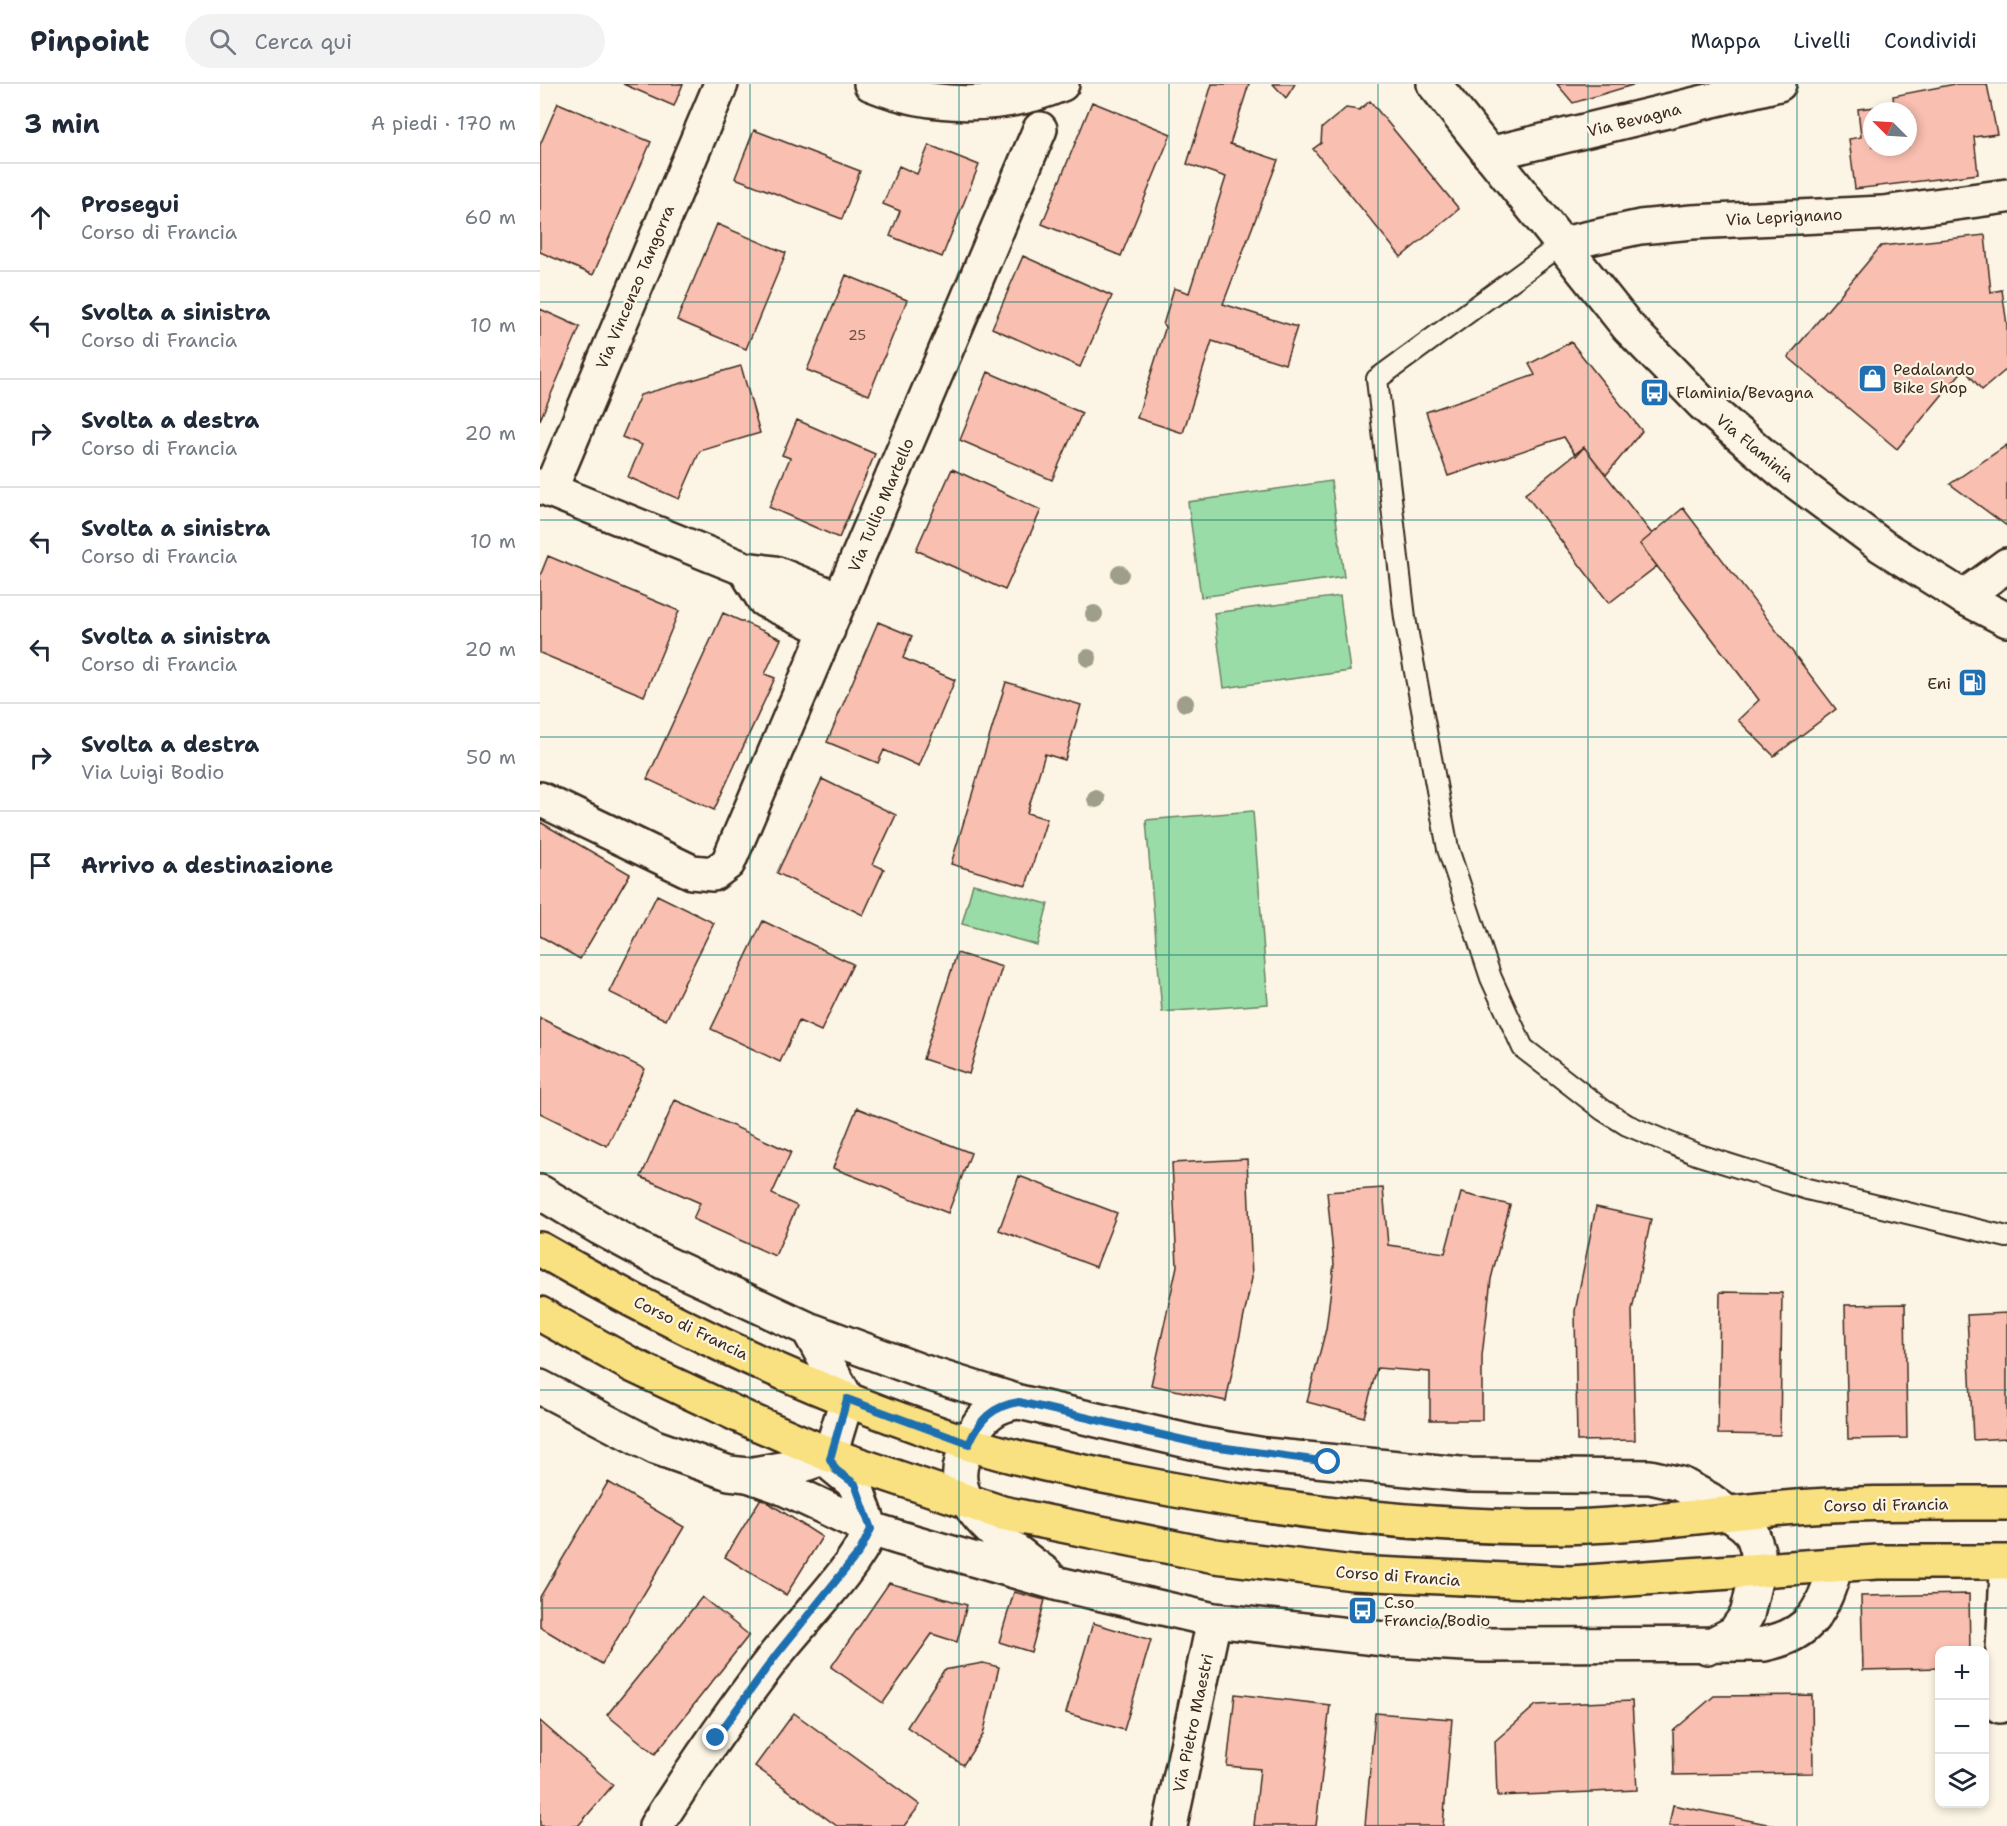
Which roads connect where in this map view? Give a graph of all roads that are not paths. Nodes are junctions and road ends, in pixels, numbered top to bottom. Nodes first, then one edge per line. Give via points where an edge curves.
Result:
1 (721, 84) edge
2 (871, 84) edge
3 (1062, 84) edge
4 (1434, 84) edge
5 (1779, 84) edge
6 (1040, 129) dead end
7 (1489, 154) junction
8 (2007, 196) edge
9 (1562, 244) junction
10 (545, 488) edge
11 (2007, 565) edge
12 (745, 569) junction
13 (1964, 597) junction
14 (841, 600) junction
15 (2007, 620) edge
16 (828, 630) junction
17 (540, 799) edge
18 (540, 1192) edge
19 (2007, 1237) edge
20 (540, 1249) edge
21 (540, 1314) edge
22 (808, 1329) junction
23 (540, 1387) edge
24 (847, 1399) junction
25 (1019, 1402) junction
26 (969, 1444) junction
27 (831, 1455) junction
28 (748, 1475) junction
29 (966, 1501) junction
30 (2007, 1503) edge
31 (1730, 1514) junction
32 (871, 1529) junction
33 (2007, 1562) edge
34 (1836, 1566) junction
35 (1757, 1572) junction
36 (2007, 1573) edge
37 (1059, 1584) junction
38 (1214, 1620) junction
39 (1707, 1647) junction
40 (2003, 1706) edge
41 (656, 1826) edge
42 (1170, 1826) edge

1 - 10 street, Via Vincenzo Tangorra
2 - 3 street via 910,97 985,102
4 - 7 street, Via Flaminia
5 - 7 street, Via Bevagna
6 - 14 street, Via Tullio Martello
7 - 9 street, Via Flaminia
8 - 9 street, Via Leprignano via 1883,213 1640,227
9 - 13 street, Via Flaminia via 1628,327 1703,404 1835,512
9 - 19 lane via 1377,379 1406,618 1448,849 1491,978 1523,1048 1577,1092 1627,1125 1696,1154 1807,1189
10 - 12 street
11 - 13 street
12 - 14 street via 776,573
12 - 16 street via 764,600
13 - 15 street, Via Flaminia
14 - 16 street, Via Tullio Martello
16 - 17 street, Via Tullio Martello via 728,863 713,874 692,872
18 - 22 street via 663,1262
20 - 24 main road, Corso di Francia via 632,1300
21 - 27 main road, Corso di Francia via 632,1365
22 - 24 street
22 - 25 street
23 - 28 street, Corso di Francia via 655,1447 714,1470
24 - 26 main road, Corso di Francia
24 - 27 street
25 - 26 street via 1003,1405 984,1416
25 - 31 street via 1265,1455 1470,1475 1650,1477 1681,1484
26 - 29 street via 959,1472
26 - 31 main road, Corso di Francia via 1012,1457 1184,1492 1353,1515 1544,1527 1630,1524
27 - 28 street, Corso di Francia via 803,1465
27 - 29 main road, Corso di Francia
27 - 32 street via 833,1466 855,1484
28 - 32 street, Corso di Francia
29 - 35 main road, Corso di Francia via 1002,1513 1141,1542 1285,1567 1571,1584
29 - 37 street, Corso di Francia via 1016,1552
30 - 31 main road, Corso di Francia via 1886,1504
31 - 35 street via 1754,1538
32 - 37 street, Corso di Francia
32 - 41 street via 860,1551 735,1710
33 - 34 main road, Corso di Francia via 1916,1561
34 - 35 main road, Corso di Francia
34 - 39 street, Corso di Francia via 1820,1609 1793,1636 1764,1644
35 - 39 street via 1753,1600 1744,1621 1734,1633
36 - 40 street
37 - 38 street, Corso di Francia
38 - 39 street, Corso di Francia via 1461,1644
38 - 42 street, Via Pietro Maestri

